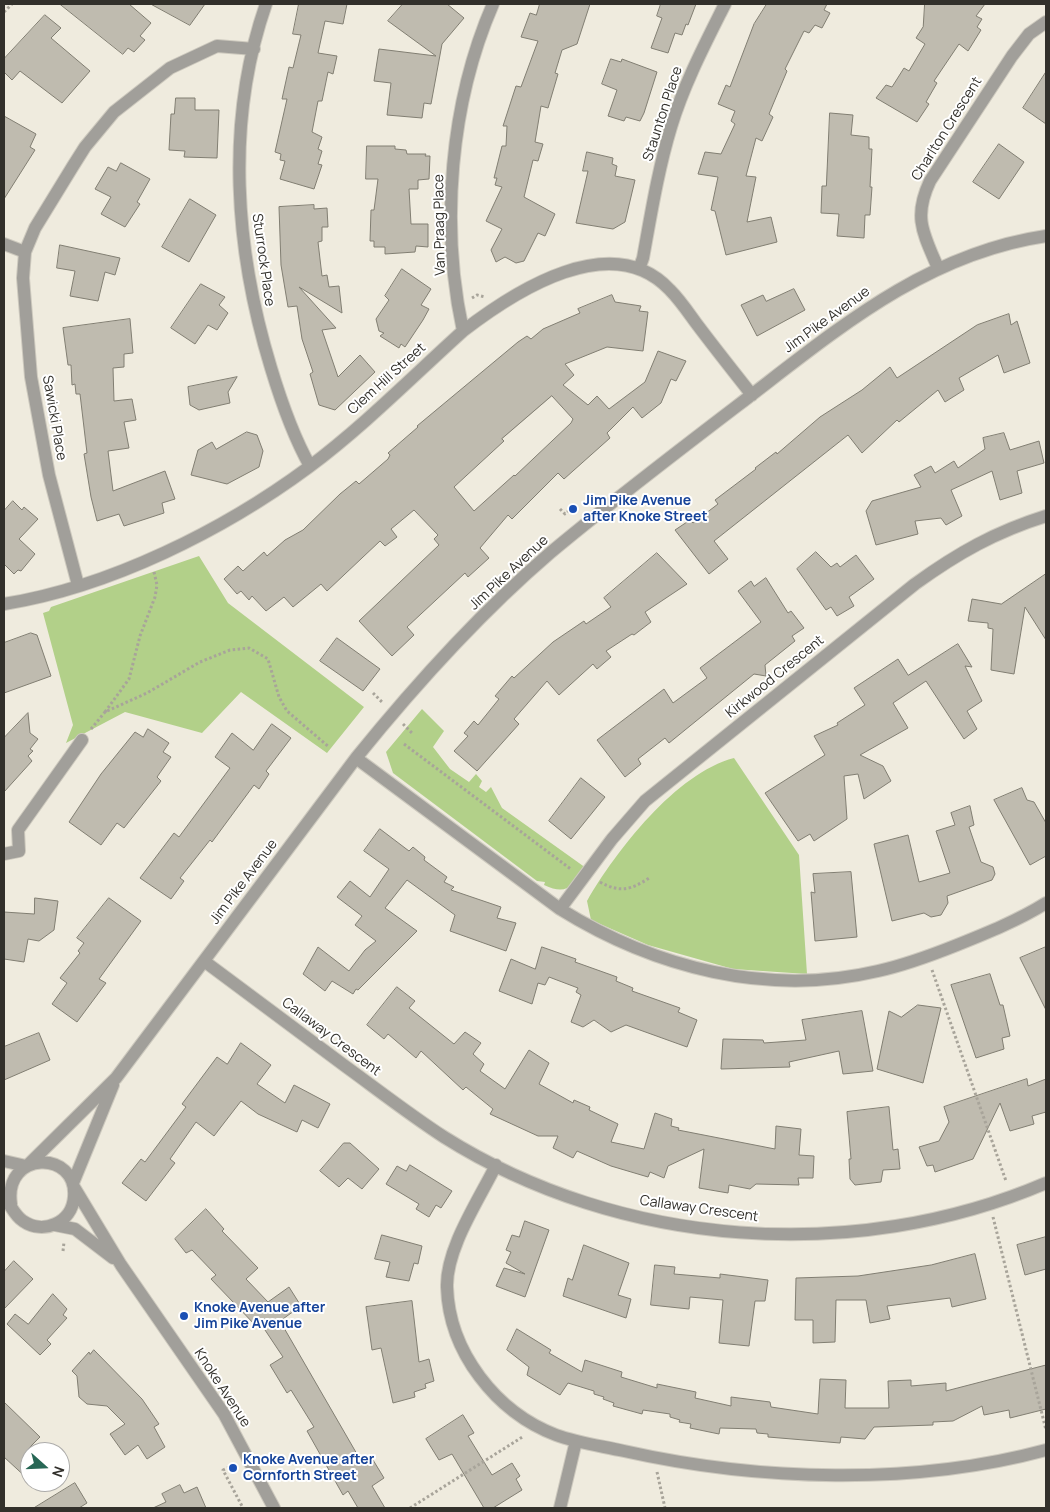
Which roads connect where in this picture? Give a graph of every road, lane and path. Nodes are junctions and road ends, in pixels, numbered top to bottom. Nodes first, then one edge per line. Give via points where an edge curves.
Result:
1 (12, 4) edge
2 (266, 4) edge
3 (493, 4) edge
4 (725, 4) edge
5 (4, 12) edge
6 (1046, 22) edge
7 (254, 50) junction
8 (1046, 236) edge
9 (4, 244) edge
10 (25, 252) junction
11 (938, 268) junction
12 (639, 269) junction
13 (477, 294) dead end
14 (487, 297) dead end
15 (463, 331) junction
16 (752, 395) junction
17 (310, 466) junction
18 (574, 506) dead end
19 (560, 508) dead end
20 (1046, 516) edge
21 (148, 558) junction
22 (78, 585) junction
23 (4, 604) edge
24 (105, 712) junction
25 (82, 740) joint
26 (404, 744) dead end
27 (329, 747) dead end
28 (356, 758) junction
29 (4, 854) edge
30 (584, 877) junction
31 (649, 878) dead end
32 (1046, 903) edge
33 (560, 909) junction
34 (927, 956) junction
35 (204, 961) junction
36 (116, 1078) junction
37 (4, 1161) edge
38 (496, 1165) junction
39 (27, 1166) junction
40 (1001, 1168) dead end
41 (1046, 1183) edge
42 (73, 1185) junction
43 (7, 1201) edge
44 (993, 1216) dead end
45 (55, 1225) junction
46 (121, 1265) junction
47 (539, 1426) junction
48 (1046, 1430) edge
49 (576, 1440) junction
50 (1046, 1450) edge
51 (660, 1459) junction
52 (236, 1469) dead end
53 (243, 1508) edge
54 (274, 1508) edge
55 (410, 1508) edge
56 (560, 1508) edge
57 (665, 1508) edge

1 - 5 path
2 - 7 street, Sturrock Place
3 - 15 street, Van Praag Place via 474,56 458,123 452,191 453,261
4 - 12 street, Staunton Place via 697,58 672,124
6 - 11 street, Charlton Crescent via 1029,34 1012,56 921,198 923,231
7 - 10 street, Sawicki Place via 218,46 170,68 114,112 85,147 35,228
7 - 17 street, Sturrock Place via 242,116 240,150 240,218 244,253 257,322 272,373
8 - 11 street, Jim Pike Avenue via 988,249
9 - 10 street
10 - 22 street, Sawicki Place via 23,278 31,377 49,475
11 - 16 street, Jim Pike Avenue via 892,292 848,321
12 - 15 street, Clem Hill Street via 602,263 579,267 529,288
12 - 16 street, Clem Hill Street via 670,289
13 - 14 path
15 - 17 street, Clem Hill Street
16 - 28 street, Jim Pike Avenue via 637,482 548,555 467,632 392,713
17 - 21 street, Clem Hill Street via 258,503 210,531
18 - 19 path via 565,514
20 - 30 street, Kirkwood Crescent via 979,542 915,584 646,801
21 - 22 street, Clem Hill Street
21 - 24 path via 157,585 155,597 140,636 129,679
22 - 23 street, Clem Hill Street
24 - 25 path
24 - 27 path via 147,693 200,662 230,650 249,648 268,659 279,698 287,712
25 - 29 street via 18,830 19,851
26 - 30 path
28 - 33 street
28 - 35 street, Jim Pike Avenue
30 - 31 path via 622,891 634,888
30 - 33 street, Kirkwood Crescent
32 - 34 street via 975,938
33 - 34 street via 634,949 688,967 743,978 825,979 878,971
34 - 40 path
35 - 36 street, Jim Pike Avenue
35 - 38 street, Callaway Crescent via 444,1137
36 - 39 street, Jim Pike Avenue
36 - 42 street, Jim Pike Avenue
37 - 39 street
38 - 41 street, Callaway Crescent via 562,1194 631,1215 666,1223 772,1234 876,1229 943,1216
38 - 47 street via 452,1254 447,1285 450,1317 462,1349 481,1379 507,1405
39 - 42 street via 46,1162 54,1164
39 - 43 street via 17,1173
42 - 45 street via 71,1209
42 - 46 street, Knoke Avenue
43 - 45 street via 28,1224
44 - 48 path
45 - 46 street, Knoke Avenue via 75,1229
46 - 54 street, Knoke Avenue via 224,1414
47 - 49 street
47 - 55 path
49 - 51 street
49 - 56 street
50 - 51 street via 953,1467 829,1475 745,1470
51 - 57 path via 657,1472
52 - 53 path via 233,1464 223,1470

